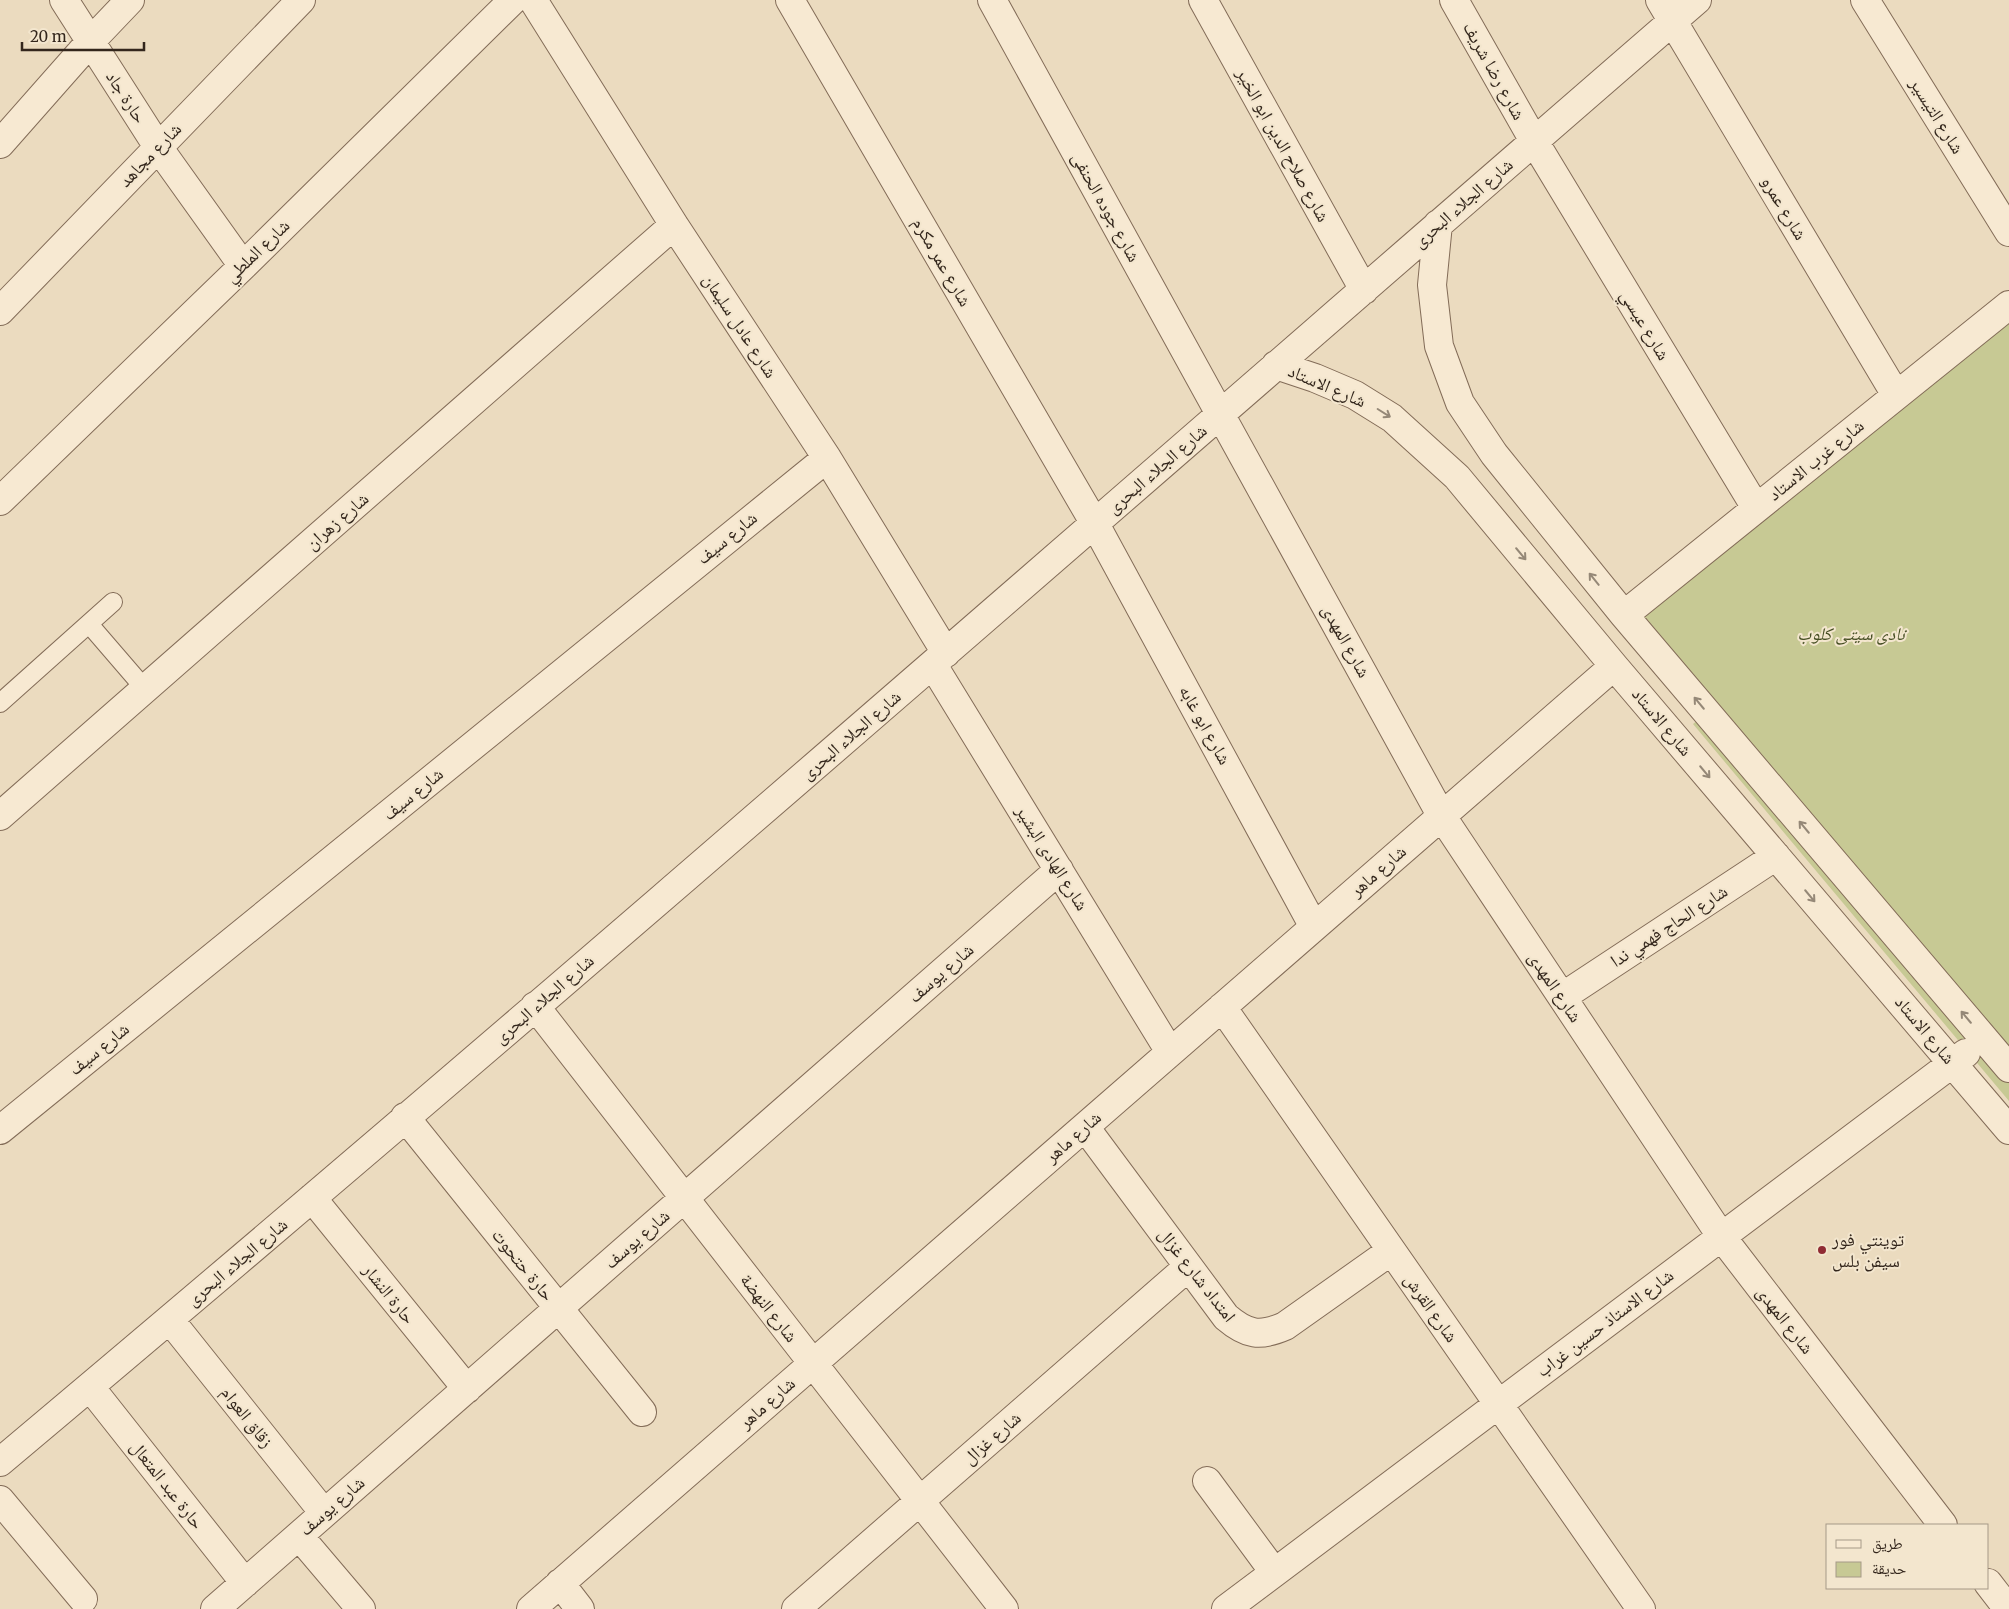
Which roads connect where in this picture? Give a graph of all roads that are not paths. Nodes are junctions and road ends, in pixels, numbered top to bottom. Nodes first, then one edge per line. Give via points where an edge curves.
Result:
1 (64, 0) edge
2 (130, 0) edge
3 (300, 0) edge
4 (513, 0) edge
5 (533, 0) edge
6 (790, 0) edge
7 (992, 0) edge
8 (1203, 0) edge
9 (1454, 0) edge
10 (1697, 0) edge
11 (1865, 0) edge
12 (1666, 10) edge
13 (90, 42) junction
14 (1534, 141) junction
15 (0, 144) edge
16 (158, 147) junction
17 (1438, 224) junction
18 (674, 225) junction
19 (2009, 232) edge
20 (243, 266) junction
21 (1364, 290) junction
22 (2009, 305) edge
23 (0, 311) edge
24 (1276, 365) junction
25 (1896, 395) junction
26 (1221, 414) junction
27 (826, 458) junction
28 (0, 501) edge
29 (1536, 506) junction
30 (1756, 508) junction
31 (1095, 524) junction
32 (1503, 532) junction
33 (113, 602) dead end
34 (1624, 615) junction
35 (89, 624) junction
36 (939, 659) junction
37 (1614, 666) junction
38 (145, 689) junction
39 (0, 703) edge
40 (1441, 815) junction
41 (0, 816) edge
42 (1776, 856) junction
43 (1059, 870) junction
44 (1314, 927) junction
45 (1562, 997) junction
46 (535, 1006) junction
47 (1222, 1007) junction
48 (1985, 1040) junction
49 (1170, 1052) junction
50 (1953, 1064) junction
51 (2009, 1068) edge
52 (406, 1117) junction
53 (1084, 1127) junction
54 (0, 1130) edge
55 (2009, 1130) edge
56 (684, 1197) junction
57 (312, 1198) junction
58 (1721, 1236) junction
59 (1391, 1251) junction
60 (1188, 1267) junction
61 (558, 1308) junction
62 (170, 1320) junction
63 (813, 1364) junction
64 (90, 1387) junction
65 (467, 1389) junction
66 (1498, 1404) junction
67 (642, 1412) dead end
68 (0, 1462) edge
69 (1207, 1481) dead end
70 (0, 1500) edge
71 (920, 1501) junction
72 (324, 1514) junction
73 (1942, 1524) edge
74 (299, 1536) junction
75 (1274, 1572) junction
76 (245, 1583) junction
77 (560, 1583) junction
78 (1989, 1584) edge
79 (83, 1599) dead end
80 (1631, 1606) edge
81 (215, 1609) edge
82 (360, 1609) edge
83 (531, 1609) edge
84 (580, 1609) edge
85 (796, 1609) edge
86 (1004, 1609) edge
87 (1226, 1609) edge
88 (2008, 1609) edge

1 - 13 street, حارة جاد
2 - 13 street
3 - 16 street, شارع مجاهد
4 - 20 street, شارع الملطي
5 - 18 street, شارع عادل سليمان
6 - 31 street, شارع عمر مكرم
7 - 26 street, شارع جوده الحنفى
8 - 21 street, شارع صلاح الدين ابو الخير
9 - 14 street, شارع رضا شريف
10 - 12 street, شارع الجلاء البحرى
11 - 19 street, شارع التيسير
12 - 14 street, شارع الجلاء البحرى
12 - 25 street, شارع عمرو
13 - 15 street
13 - 16 street, حارة جاد
14 - 17 street, شارع الجلاء البحرى
14 - 30 street, شارع عيسي
16 - 20 street, حارة جاد
16 - 23 street, شارع مجاهد
17 - 21 street, شارع الجلاء البحرى
17 - 29 street via 1432,285 1440,346 1460,403 1494,454
18 - 27 street, شارع عادل سليمان
18 - 38 street, شارع زهران
20 - 28 street, شارع الملطي
21 - 24 street, شارع الجلاء البحرى
22 - 25 street, شارع غرب الاستاد
24 - 26 street, شارع الجلاء البحرى
24 -> 32 street, شارع الاستاد via 1356,395 1392,418 1456,477
25 - 30 street, شارع غرب الاستاد
26 - 31 street, شارع الجلاء البحرى
26 - 40 street, شارع المهدى
27 - 36 street, شارع عادل سليمان
27 - 54 street, شارع سيف
29 - 32 street via 1516,516
34 -> 29 street
30 - 34 street, شارع غرب الاستاد
31 - 36 street, شارع الجلاء البحرى
31 - 44 street, شارع ابو غابه
32 -> 37 street, شارع الاستاد
33 - 35 lane
48 -> 34 street
35 - 38 lane
35 - 39 lane
36 - 43 street, شارع الهادى البشير
36 - 46 street, شارع الجلاء البحرى
37 - 40 street, شارع ماهر
37 -> 42 street, شارع الاستاد
38 - 41 street, شارع زهران
40 - 44 street, شارع ماهر
40 - 45 street, شارع المهدى
42 - 45 street, شارع الحاج فهمي ندا
42 -> 50 street, شارع الاستاد
43 - 49 street, شارع الهادى البشير
43 - 56 street, شارع يوسف
44 - 47 street, شارع ماهر
45 - 58 street, شارع المهدى
46 - 52 street, شارع الجلاء البحرى
46 - 56 street, شارع النهضة
47 - 49 street, شارع ماهر
47 - 59 street, شارع القرش
48 - 50 street, شارع الاستاذ حسين غراب
48 - 51 street
49 - 53 street, شارع ماهر
50 - 55 street, شارع الاستاد
50 - 58 street, شارع الاستاذ حسين غراب
52 - 57 street, شارع الجلاء البحرى
52 - 61 street, حارة حتحوت
53 - 60 street, امتداد شارع غزال
53 - 63 street, شارع ماهر
56 - 61 street, شارع يوسف
56 - 63 street, شارع النهضة
57 - 62 street, شارع الجلاء البحرى
57 - 65 street, حارة النشار
58 - 66 street, شارع الاستاذ حسين غراب
58 - 73 street, شارع المهدى
59 - 60 street, امتداد شارع غزال via 1285,1326 1270,1333 1238,1328
59 - 66 street, شارع القرش
60 - 71 street, شارع غزال
61 - 65 street, شارع يوسف
61 - 67 street, حارة حتحوت
62 - 64 street, شارع الجلاء البحرى
62 - 72 street, زقاق العوام
63 - 71 street, شارع النهضة
63 - 77 street, شارع ماهر
64 - 68 street, شارع الجلاء البحرى
64 - 76 street, حارة عبد المتعال
65 - 72 street, شارع يوسف
66 - 75 street, شارع الاستاذ حسين غراب
66 - 80 street, شارع القرش
69 - 75 street
70 - 79 street
71 - 85 street, شارع غزال
71 - 86 street, شارع النهضة
72 - 74 street, شارع يوسف
74 - 76 street, شارع يوسف
74 - 82 street
75 - 87 street, شارع الاستاذ حسين غراب
76 - 81 street, شارع يوسف
77 - 83 street, شارع ماهر
77 - 84 street
78 - 88 street

